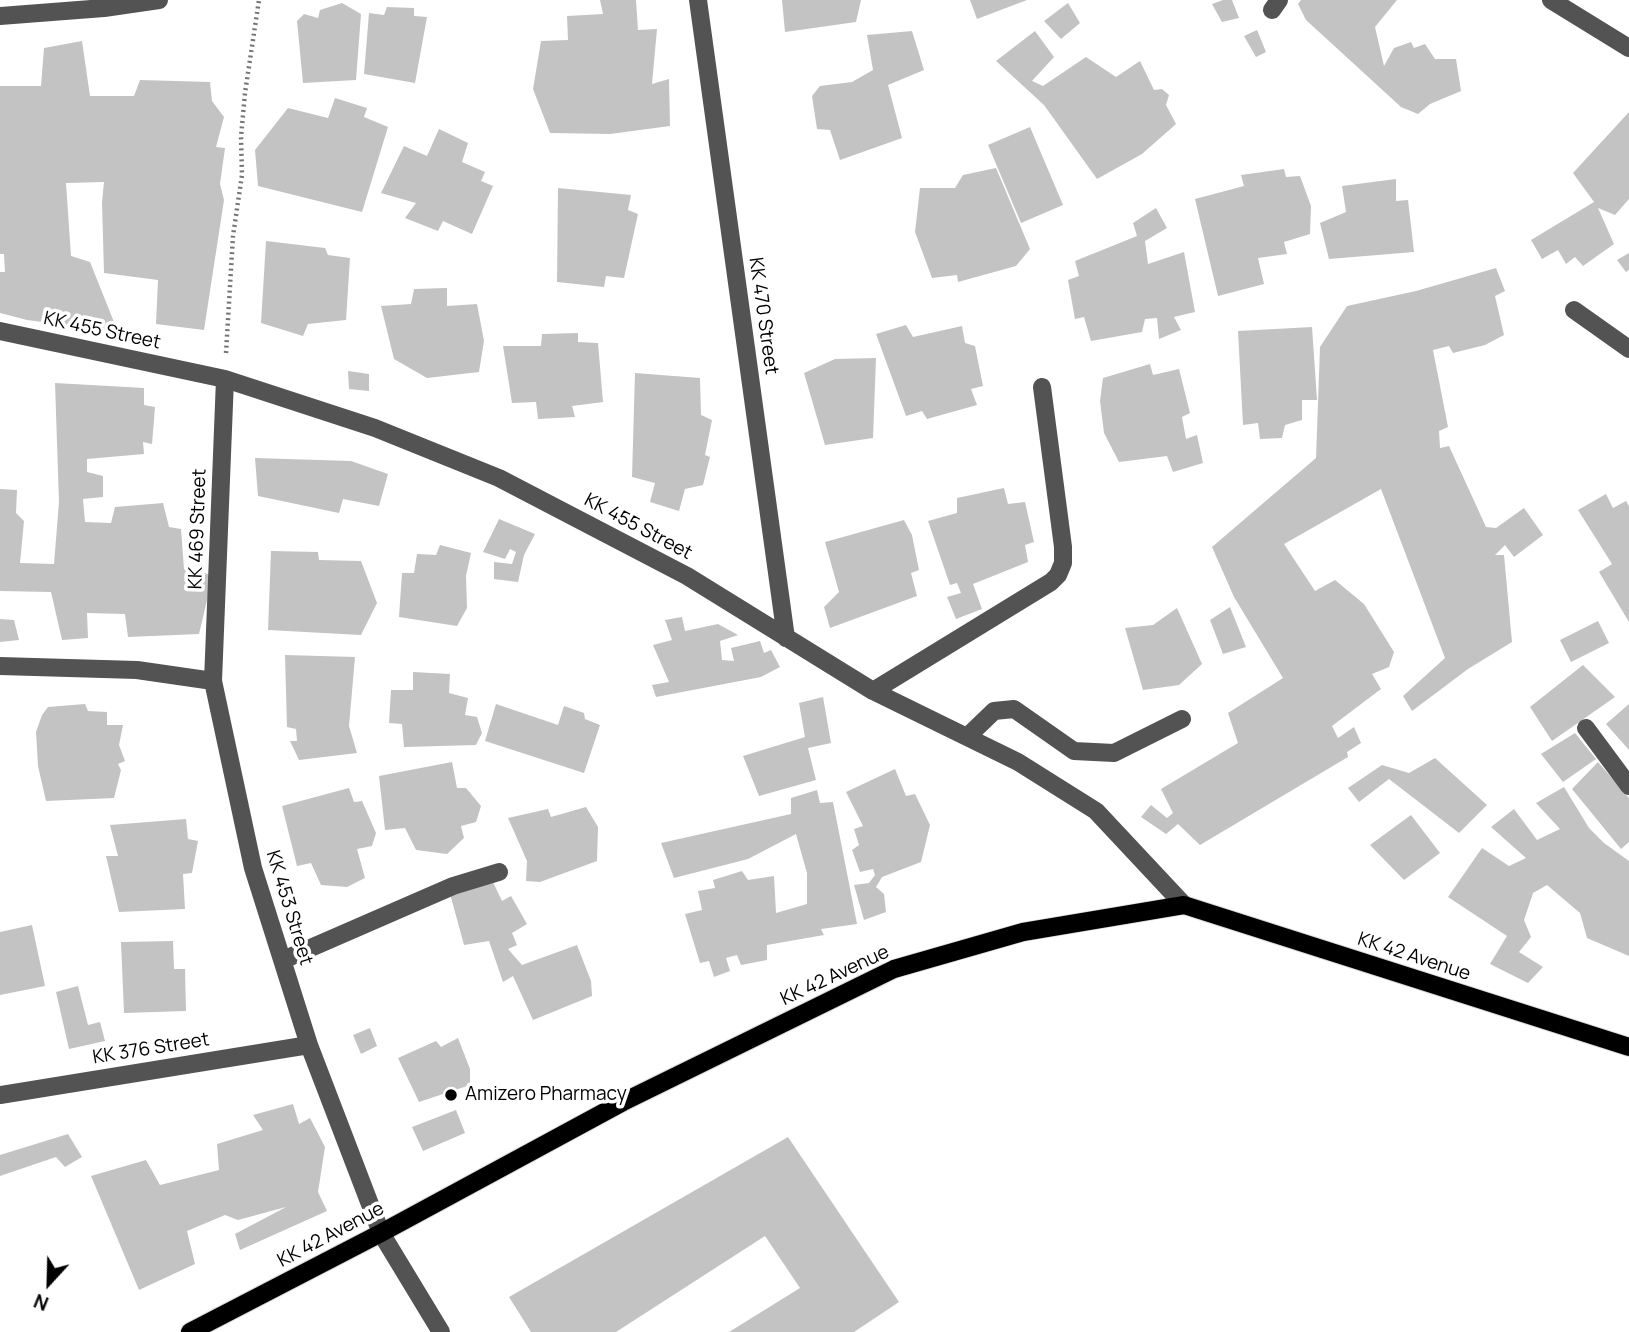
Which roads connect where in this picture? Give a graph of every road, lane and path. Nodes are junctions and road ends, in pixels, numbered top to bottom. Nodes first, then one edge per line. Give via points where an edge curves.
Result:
1 (159, 0) edge
2 (259, 0) edge
3 (698, 0) edge
4 (1551, 0) edge
5 (0, 16) edge
6 (1629, 48) edge
7 (1574, 310) dead end
8 (0, 331) edge
9 (1629, 349) edge
10 (225, 379) junction
11 (1042, 387) dead end
12 (786, 638) junction
13 (0, 666) edge
14 (213, 681) junction
15 (873, 691) junction
16 (1182, 719) dead end
17 (1586, 728) dead end
18 (967, 737) junction
19 (1629, 786) edge
20 (499, 872) dead end
21 (1184, 905) junction
22 (283, 960) junction
23 (309, 1045) junction
24 (1629, 1047) edge
25 (0, 1095) edge
26 (381, 1233) junction
27 (190, 1332) edge
28 (441, 1332) edge

1 - 5 street
2 - 10 path via 241,137 242,175 233,236
3 - 12 street, KK 470 Street
4 - 6 street
7 - 9 street
8 - 10 street, KK 455 Street
10 - 12 street, KK 455 Street via 375,428 499,478 687,576
10 - 14 street, KK 469 Street
11 - 15 street via 1063,547 1058,575
12 - 15 street, KK 455 Street
13 - 14 street via 136,670
14 - 22 street, KK 453 Street via 253,868
15 - 18 street, KK 455 Street
16 - 18 street via 1114,753 1074,751 1014,709 995,711
17 - 19 street
18 - 21 street, KK 455 Street via 1018,762 1096,811
20 - 22 street via 453,886
21 - 24 main road, KK 42 Avenue
21 - 26 main road, KK 42 Avenue via 1023,932 894,969 623,1102
22 - 23 street, KK 453 Street
23 - 25 street, KK 376 Street
23 - 26 street, KK 453 Street
26 - 27 main road, KK 42 Avenue
26 - 28 street, KK 453 Street

